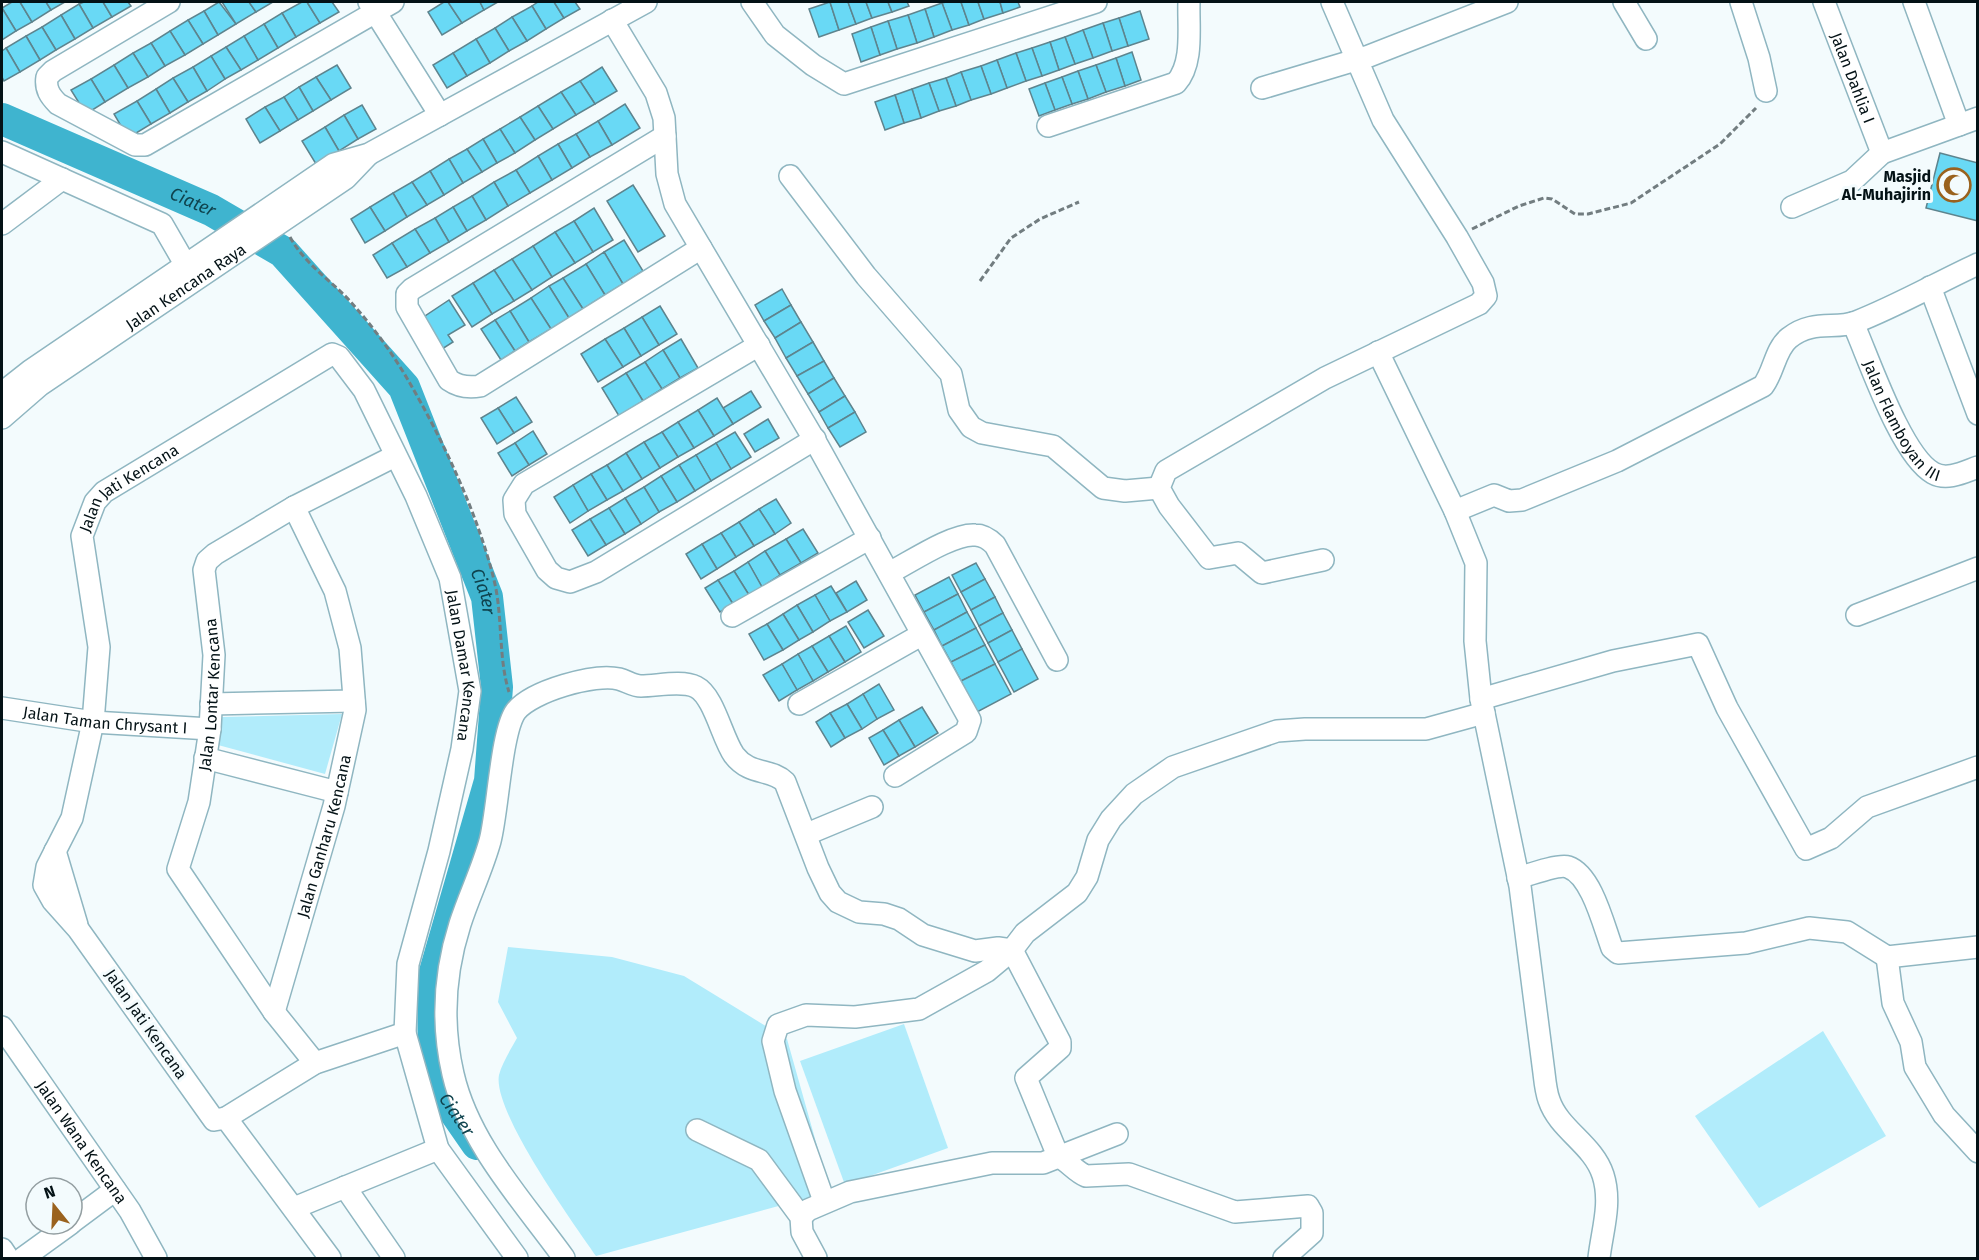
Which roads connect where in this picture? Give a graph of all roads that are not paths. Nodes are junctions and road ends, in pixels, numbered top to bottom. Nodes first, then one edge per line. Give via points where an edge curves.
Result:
1 (169, 2) edge
2 (646, 2) edge
3 (752, 2) edge
4 (1096, 2) edge
5 (1189, 2) edge
6 (1332, 2) edge
7 (1507, 2) edge
8 (1624, 2) edge
9 (1741, 2) edge
10 (1824, 2) edge
11 (1914, 2) edge
12 (379, 5) edge
13 (612, 20) junction
14 (1646, 39) dead end
15 (1358, 59) junction
16 (1262, 88) dead end
17 (1766, 91) road end
18 (440, 115) junction
19 (1968, 121) edge
20 (1048, 126) dead end
21 (665, 136) junction
22 (2, 152) edge
23 (1882, 153) junction
24 (790, 176) dead end
25 (62, 179) junction
26 (1792, 207) dead end
27 (2, 224) edge
28 (701, 248) junction
29 (1977, 264) edge
30 (190, 273) junction
31 (1930, 287) junction
32 (1853, 323) junction
33 (759, 345) junction
34 (1378, 352) junction
35 (336, 355) joint
36 (2, 393) edge
37 (1977, 414) edge
38 (2, 418) edge
39 (815, 439) junction
40 (395, 456) junction
41 (1977, 467) edge
42 (1159, 488) junction
43 (294, 507) junction
44 (1455, 511) junction
45 (870, 538) junction
46 (1323, 560) dead end
47 (1977, 568) edge
48 (889, 573) junction
49 (1857, 615) dead end
50 (732, 616) dead end
51 (921, 635) junction
52 (1057, 660) dead end
53 (354, 700) junction
54 (211, 704) junction
55 (799, 704) dead end
56 (1483, 706) junction
57 (2, 708) edge
58 (93, 722) junction
59 (210, 729) junction
60 (205, 758) junction
61 (1977, 767) edge
62 (895, 776) dead end
63 (337, 792) junction
64 (872, 807) dead end
65 (807, 834) junction
66 (1518, 878) junction
67 (1977, 946) edge
68 (1012, 950) junction
69 (1887, 957) junction
70 (274, 1012) junction
71 (2, 1027) edge
72 (405, 1033) junction
73 (315, 1063) junction
74 (220, 1119) junction
75 (697, 1130) dead end
76 (1117, 1134) dead end
77 (438, 1149) junction
78 (1977, 1152) edge
79 (1058, 1156) junction
80 (345, 1187) junction
81 (116, 1190) junction
82 (824, 1201) junction
83 (294, 1208) junction
84 (84, 1213) edge
85 (801, 1217) junction
86 (53, 1236) edge
87 (2, 1249) edge
88 (8, 1258) edge
89 (23, 1258) edge
90 (156, 1258) edge
91 (330, 1258) edge
92 (394, 1258) edge
93 (517, 1258) edge
94 (564, 1258) edge
95 (816, 1258) edge
96 (1284, 1258) edge
97 (1599, 1258) edge

1 - 12 street via 53,71 46,77 45,85 50,96 125,140 145,145
2 - 13 street, Jalan Kencana Raya
3 - 4 street via 775,35 844,84
5 - 20 street via 1187,61 1176,83
6 - 15 street
7 - 15 street
8 - 14 street
9 - 17 street
10 - 23 street, Jalan Dahlia I
11 - 19 street
12 - 18 street
13 - 18 street, Jalan Kencana Raya
13 - 21 street via 656,93
15 - 16 street
15 - 34 street via 1383,120 1483,283 1484,300
18 - 30 street, Jalan Kencana Raya via 369,154 334,164 277,218
19 - 23 street
21 - 28 street via 667,174 675,204
21 - 28 street via 412,289 407,294 407,307 449,380 472,388
22 - 25 street
23 - 26 street via 1852,181
24 - 42 street via 866,276 951,374 959,410 971,428 1053,446 1102,488
25 - 27 street
25 - 30 street via 162,224
28 - 33 street
29 - 31 street
30 - 36 street, Jalan Kencana Raya via 30,371
30 - 38 street, Jalan Kencana Raya
31 - 32 street
31 - 37 street
32 - 41 street, Jalan Flamboyan III via 1904,439 1918,460 1934,474 1952,476
32 - 44 street via 1822,324 1794,335 1780,350 1763,386 1617,461 1522,500 1509,501 1494,495
33 - 39 street
33 - 39 street via 524,484 514,500 515,514 547,570 570,582 596,572
34 - 42 street via 1325,378 1166,471
34 - 44 street
35 - 40 street, Jalan Damar Kencana via 364,390
35 - 58 street, Jalan Jati Kencana via 323,358 104,492 95,502 82,536 99,646
39 - 45 street
40 - 43 street, Jalan Lontar Kencana
40 - 72 street, Jalan Damar Kencana via 416,495 450,579 470,691 462,749 408,963
42 - 46 street via 1209,558 1238,553 1262,573
43 - 53 street, Jalan Ganharu Kencana via 335,591 350,648
43 - 54 street, Jalan Lontar Kencana via 207,561 204,570 214,655
44 - 56 street via 1476,562 1475,641
45 - 48 street
45 - 50 street
47 - 49 street
48 - 51 street
48 - 52 street via 960,537 987,538 995,545
51 - 55 street
51 - 62 street via 970,720 969,727
53 - 54 street
53 - 63 street, Jalan Ganharu Kencana
54 - 59 street, Jalan Lontar Kencana
56 - 61 street via 1613,661 1698,644 1727,708 1806,849 1831,838 1867,807
56 - 66 street
56 - 68 street via 1426,729 1277,731 1173,768 1134,794 1111,819 1098,840 1087,877 1077,893 1021,936
57 - 58 street, Jalan Taman Chrysant I
58 - 59 street, Jalan Taman Chrysant I
58 - 74 street, Jalan Jati Kencana via 72,819 47,867 44,885
59 - 60 street, Jalan Lontar Kencana
60 - 63 street
60 - 70 street, Jalan Lontar Kencana via 199,802 178,869
63 - 70 street, Jalan Ganharu Kencana
64 - 65 street
65 - 68 street via 830,892 846,908 891,916 923,935 975,951
65 - 94 street via 785,782 779,776 749,769 735,755 711,705 697,687 636,686 619,679 598,678 535,697 515,712 507,732 490,841 447,970 445,1025 465,1115 482,1145
66 - 69 street via 1563,867 1577,873 1591,892 1612,948 1618,953 1746,943 1809,928 1847,932
66 - 97 street via 1549,1101 1564,1125 1588,1148 1603,1175 1607,1207
67 - 69 street
68 - 79 street via 1060,1042 1056,1054 1026,1078
68 - 82 street via 987,971 919,1009 855,1017 806,1015 778,1025 773,1041 785,1091
69 - 78 street via 1893,1003 1911,1041 1915,1067 1944,1115
70 - 73 street
71 - 81 street, Jalan Wana Kencana
72 - 73 street
72 - 77 street, Jalan Damar Kencana
73 - 74 street
74 - 83 street, Jalan Jati Kencana
75 - 85 street via 759,1160
76 - 79 street
77 - 80 street
77 - 93 street
79 - 82 street via 1043,1163 992,1164 850,1192
79 - 96 street via 1086,1176 1129,1174 1235,1212 1308,1206 1312,1233
80 - 83 street
80 - 92 street
81 - 84 street
81 - 90 street, Jalan Wana Kencana
82 - 85 street
83 - 91 street, Jalan Jati Kencana
85 - 95 street via 802,1232
86 - 89 street
87 - 88 street

